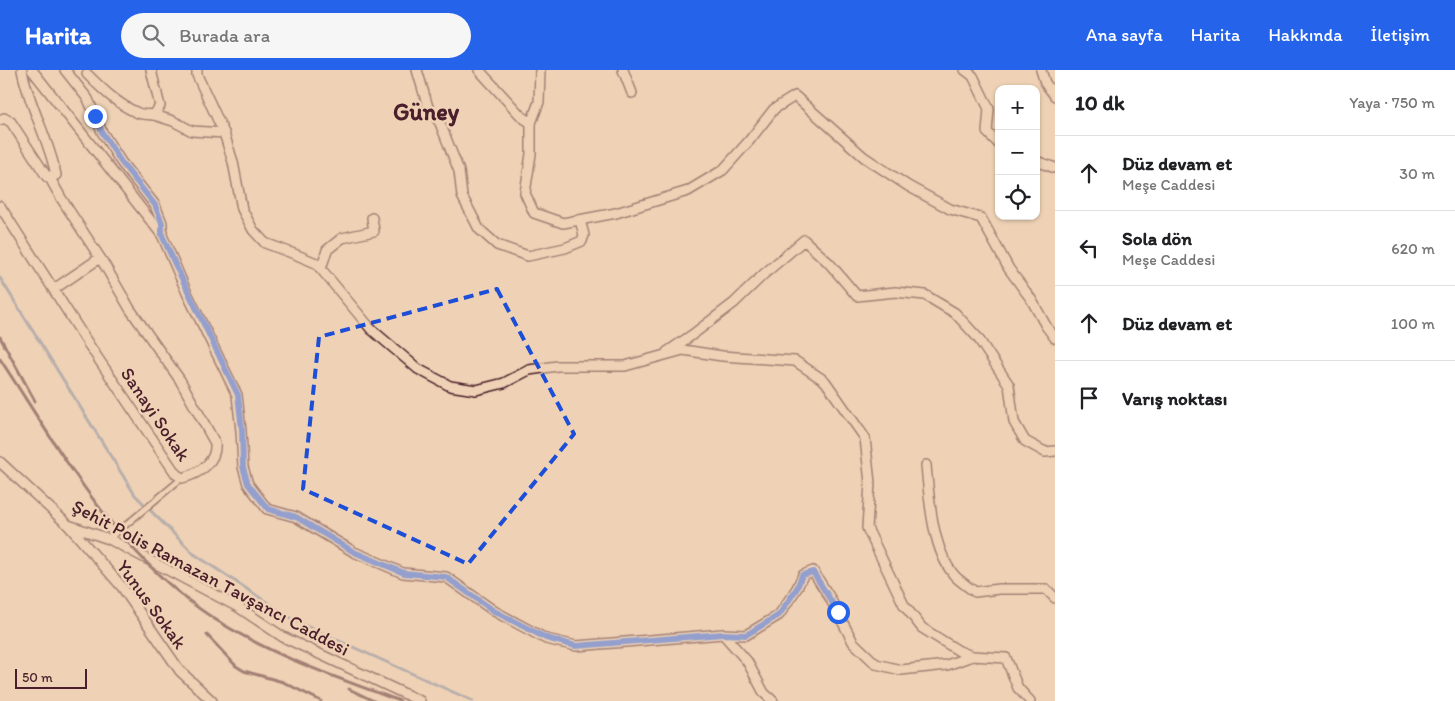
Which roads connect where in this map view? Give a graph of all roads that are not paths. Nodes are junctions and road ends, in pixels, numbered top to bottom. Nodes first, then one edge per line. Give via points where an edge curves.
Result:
1 (22, 70) edge
2 (32, 70) edge
3 (65, 70) edge
4 (151, 70) edge
5 (197, 70) edge
6 (417, 70) edge
7 (479, 70) edge
8 (540, 70) edge
9 (623, 70) edge
10 (965, 70) edge
11 (1041, 70) edge
12 (89, 72) edge
13 (75, 83) junction
14 (632, 93) dead end
15 (1055, 96) edge
16 (154, 115) junction
17 (0, 120) edge
18 (531, 123) junction
19 (224, 133) junction
20 (995, 140) edge
21 (1040, 162) edge
22 (1055, 168) edge
23 (51, 176) junction
24 (0, 206) edge
25 (372, 218) dead end
26 (580, 220) junction
27 (162, 235) junction
28 (100, 258) junction
29 (320, 268) junction
30 (54, 289) junction
31 (1055, 338) edge
32 (658, 357) junction
33 (1055, 451) edge
34 (0, 462) edge
35 (926, 465) dead end
36 (182, 478) junction
37 (68, 525) junction
38 (109, 539) junction
39 (1055, 598) edge
40 (723, 634) junction
41 (972, 656) junction
42 (212, 701) edge
43 (420, 701) edge
44 (773, 701) edge
45 (1030, 701) edge

1 - 23 street, Sanayi Sokak via 53,161 56,175
2 - 27 street
3 - 13 street
4 - 16 street via 160,106
5 - 19 street
6 - 26 street via 428,107 440,123 459,171 462,196 472,218 485,234 497,245 528,256 582,241 584,235
7 - 18 street
8 - 18 street via 539,102
9 - 14 street
10 - 20 street via 973,76 989,109 987,132
11 - 15 street via 1045,83
12 - 13 street
12 - 16 street via 103,90 119,102 139,113
13 - 27 street via 88,99 102,132 121,162 155,205 162,223
16 - 19 street via 192,131
17 - 23 street, Sanayi Sokak via 4,118 12,122 47,177
18 - 26 street via 531,154 525,193 534,212 563,223
19 - 29 street via 242,209 254,230 265,243 298,254
21 - 22 street
23 - 28 street, Sanayi Sokak via 61,198
24 - 30 street, Sanayi Sokak
25 - 29 street via 374,231 342,238 327,250
26 - 31 street via 688,191 723,170 774,109 795,96 864,157 908,186 950,209 982,218 1009,269
27 - 40 street via 238,395 243,467 248,484 268,509 296,517 354,552 404,573 446,577 494,611 546,638 576,646
28 - 30 street
28 - 36 street, Sanayi Sokak via 130,309 180,380 215,443 213,458 193,476
29 - 32 street via 371,329 418,369 450,386 476,390 504,383 529,370 557,366 625,366
30 - 36 street, Sanayi Sokak via 176,474
32 - 33 street via 734,302 804,240 857,296 895,292 925,295 955,313 978,338 1008,385 1014,422 1025,441 1045,452
32 - 41 street via 683,350 795,361 825,381 865,438 870,484 867,528 904,605 922,628
34 - 37 street, Şehit Polis Ramazan Tavşancı Caddesi
35 - 39 street via 931,514 942,553 954,575 975,592 1046,589
36 - 38 lane
37 - 38 street, Şehit Polis Ramazan Tavşancı Caddesi
37 - 42 street, Yunus Sokak via 122,586 180,671
38 - 43 street, Şehit Polis Ramazan Tavşancı Caddesi via 238,607 283,637
40 - 41 street via 746,635 779,615 802,575 813,572 853,642 876,664 901,670 947,665
40 - 44 street via 748,661 764,693
41 - 45 street via 1006,658 1018,688

